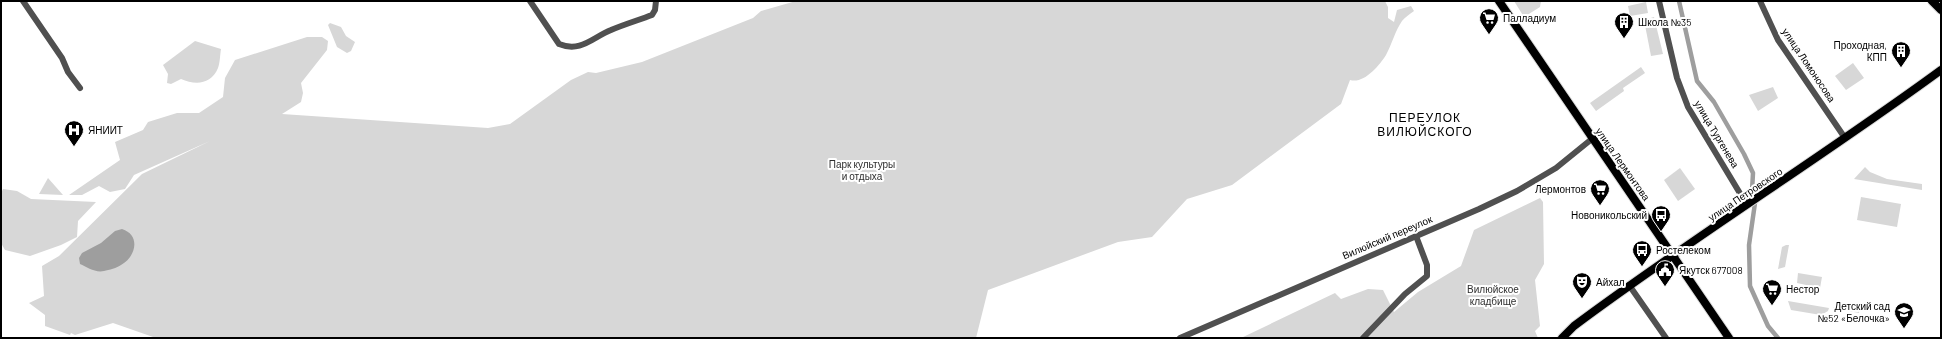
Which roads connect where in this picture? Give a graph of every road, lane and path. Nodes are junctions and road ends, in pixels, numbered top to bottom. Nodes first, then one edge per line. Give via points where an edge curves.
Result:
1 (23, 1) edge
2 (530, 1) edge
3 (656, 1) edge
4 (1499, 1) edge
5 (1659, 1) edge
6 (1760, 1) edge
7 (1932, 1) edge
8 (1941, 10) edge
9 (1941, 70) edge
10 (80, 88) dead end
11 (1593, 138) junction
12 (1846, 138) junction
13 (1747, 205) junction
14 (1416, 236) junction
15 (1673, 254) junction
16 (1629, 285) junction
17 (1180, 338) edge
18 (1363, 338) edge
19 (1562, 338) edge
20 (1666, 338) edge
21 (1729, 338) edge

1 - 10 street
2 - 3 street via 559,44 570,47 579,47 609,30 652,14 656,10
4 - 11 main road, улица Лермонтова
5 - 13 street, улица Тургенева via 1677,78 1688,107
6 - 12 street, улица Ломоносова via 1778,40
7 - 8 main road
9 - 12 main road, улица Петровского
11 - 14 street, Вилюйский переулок via 1556,168 1517,191
11 - 15 main road, улица Лермонтова
12 - 13 main road, улица Петровского
13 - 15 main road, улица Петровского
14 - 17 street, Вилюйский переулок
14 - 18 street via 1427,264 1427,276 1405,294
15 - 16 main road, улица Петровского
15 - 21 main road, улица Лермонтова
16 - 19 main road, улица Петровского
16 - 20 street

